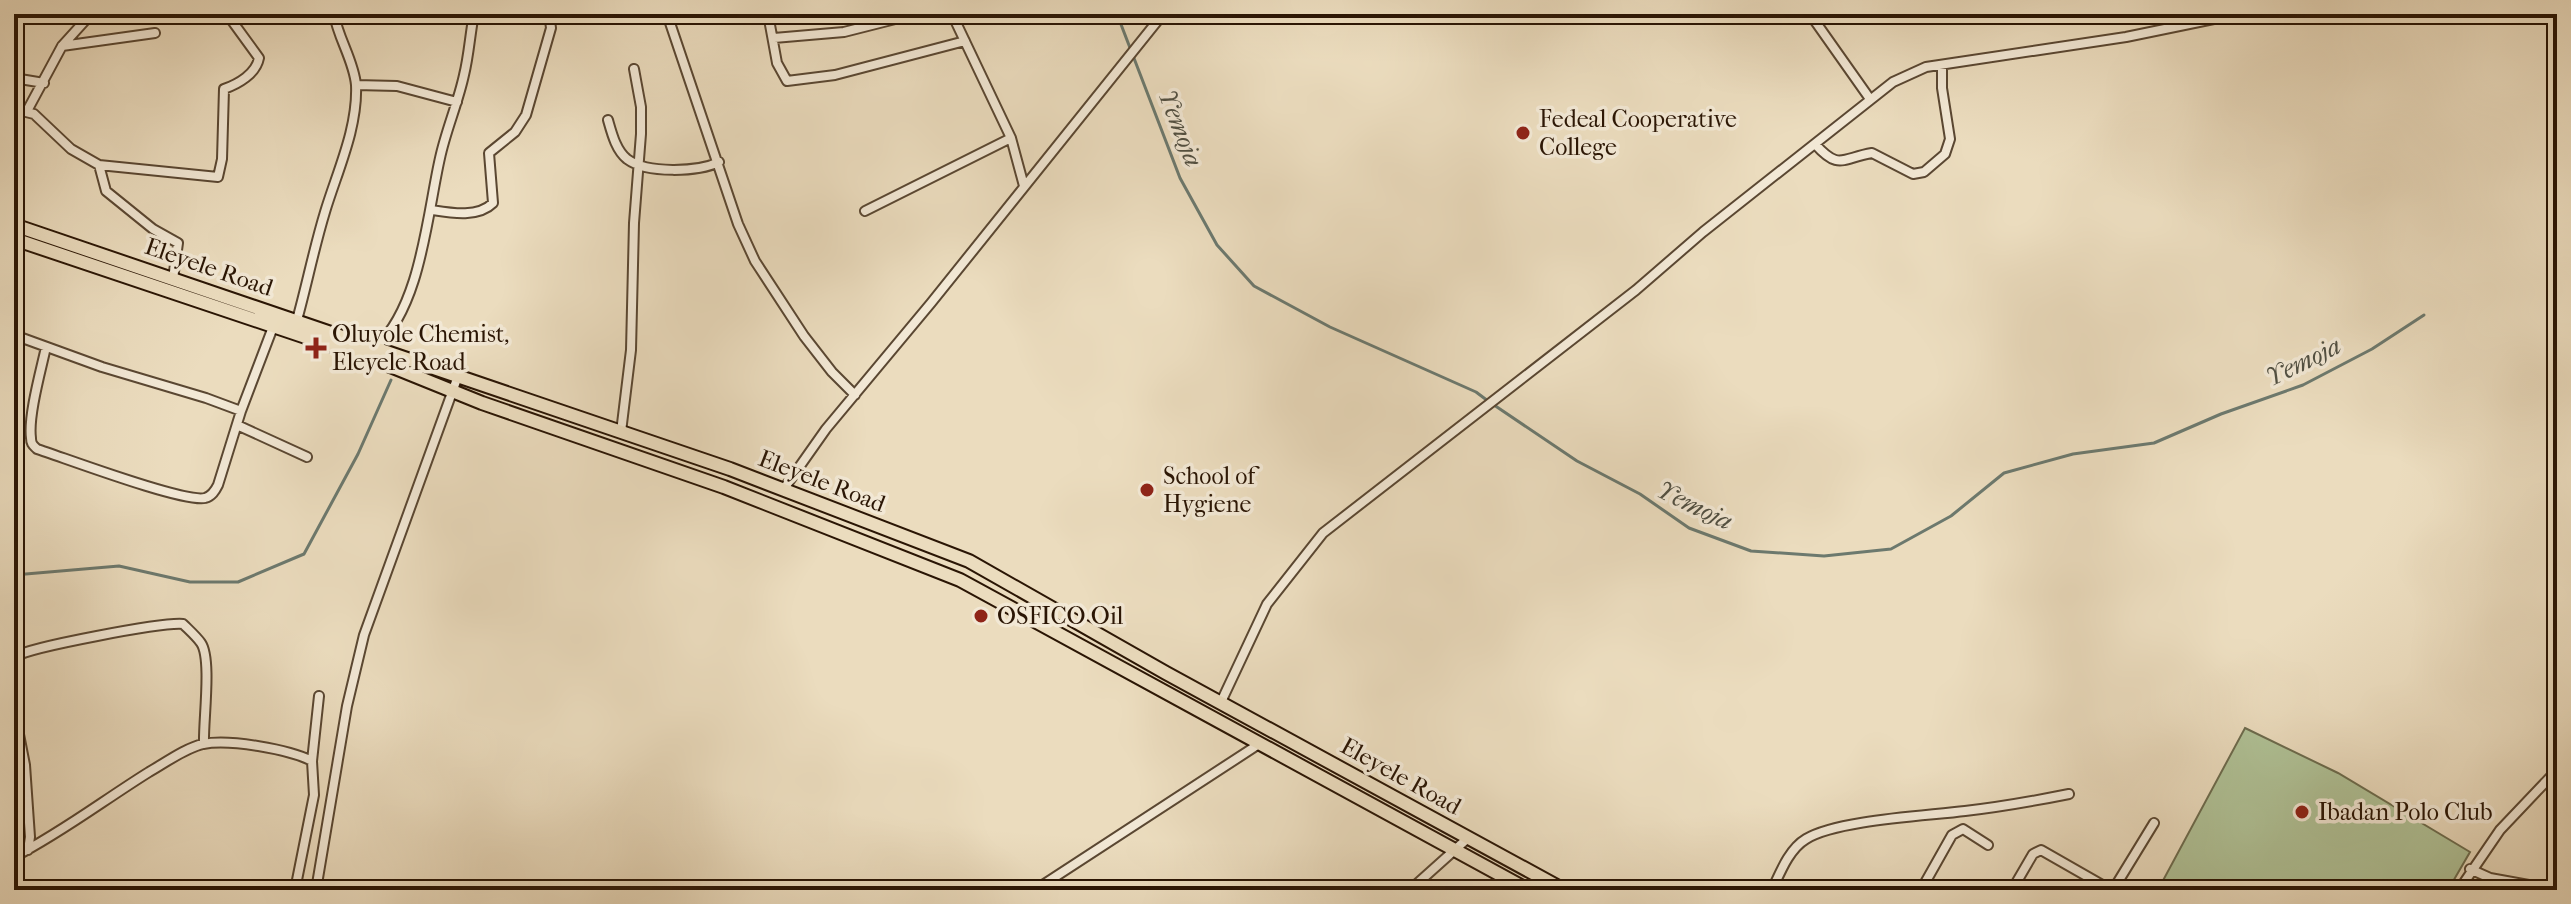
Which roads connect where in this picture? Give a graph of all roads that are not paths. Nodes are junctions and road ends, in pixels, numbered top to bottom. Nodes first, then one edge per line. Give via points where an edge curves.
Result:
1 (91, 14) edge
2 (227, 14) edge
3 (334, 14) edge
4 (474, 14) edge
5 (667, 14) edge
6 (768, 14) edge
7 (915, 14) edge
8 (952, 14) edge
9 (1163, 14) edge
10 (1810, 14) edge
11 (2238, 14) edge
12 (552, 17) edge
13 (155, 33) dead end
14 (774, 38) junction
15 (965, 41) junction
16 (62, 46) junction
17 (1942, 65) junction
18 (634, 69) dead end
19 (14, 78) edge
20 (44, 83) junction
21 (356, 85) junction
22 (1870, 99) junction
23 (457, 102) junction
24 (14, 109) edge
25 (27, 111) junction
26 (608, 120) dead end
27 (1011, 138) junction
28 (1815, 144) junction
29 (719, 162) junction
30 (637, 164) junction
31 (99, 165) junction
32 (1024, 186) junction
33 (432, 210) junction
34 (865, 211) dead end
35 (14, 225) edge
36 (14, 239) edge
37 (173, 279) junction
38 (297, 320) junction
39 (273, 327) junction
40 (14, 335) edge
41 (46, 347) junction
42 (382, 354) junction
43 (458, 376) junction
44 (451, 389) junction
45 (855, 395) junction
46 (241, 411) junction
47 (237, 425) junction
48 (621, 432) junction
49 (307, 457) dead end
50 (783, 490) junction
51 (969, 561) junction
52 (960, 580) junction
53 (14, 657) edge
54 (319, 696) dead end
55 (1221, 702) junction
56 (14, 709) edge
57 (204, 744) junction
58 (1259, 744) junction
59 (312, 761) junction
60 (2557, 770) edge
61 (2069, 794) dead end
62 (2154, 823) dead end
63 (1468, 838) junction
64 (1988, 845) dead end
65 (1456, 849) junction
66 (28, 850) junction
67 (14, 857) edge
68 (2470, 869) junction
69 (295, 890) edge
70 (316, 890) edge
71 (1035, 890) edge
72 (1410, 890) edge
73 (1528, 890) edge
74 (1564, 890) edge
75 (1772, 890) edge
76 (1921, 890) edge
77 (2012, 890) edge
78 (2112, 890) edge
79 (2459, 890) edge
80 (2557, 890) edge

1 - 16 street
2 - 31 street via 259,58 254,70 224,89 218,177
3 - 21 street
4 - 23 street
5 - 29 street
6 - 14 street
7 - 14 street via 844,32
8 - 15 street
9 - 32 street
10 - 22 street
11 - 17 street
12 - 33 street via 526,115 489,153 493,203 479,211
13 - 16 street
14 - 15 street via 777,63 787,81 835,75
15 - 27 street
16 - 20 street
17 - 22 street via 1908,74
17 - 28 street via 1950,139 1945,154 1924,172 1913,174 1872,153 1841,163 1828,159
18 - 30 street via 641,107
19 - 20 street
20 - 25 street
21 - 23 street via 397,86
21 - 38 street via 352,120
22 - 28 street
23 - 33 street via 441,153
24 - 25 street
25 - 31 street
26 - 30 street via 619,150
27 - 32 street
27 - 34 street
28 - 55 street via 1338,521 1267,604
29 - 30 street via 685,171
29 - 45 street via 755,261 804,336
30 - 48 street via 631,350
31 - 37 street via 106,191 178,243
32 - 45 street
33 - 42 street via 398,322
35 - 37 main road, Eleyele Road
36 - 39 main road, Eleyele Road
37 - 38 main road, Eleyele Road
38 - 42 main road, Eleyele Road
39 - 42 main road, Eleyele Road
39 - 46 street
40 - 41 street
41 - 46 street
41 - 47 street via 30,439 37,449 201,499 218,485
42 - 43 main road, Eleyele Road
42 - 44 main road, Eleyele Road
43 - 44 street
43 - 48 main road, Eleyele Road
44 - 52 main road, Eleyele Road via 724,487
44 - 70 street via 364,635
45 - 50 street
46 - 47 street
47 - 49 street
48 - 50 main road, Eleyele Road
50 - 51 main road, Eleyele Road
51 - 52 main road
51 - 55 main road, Eleyele Road
52 - 58 main road, Eleyele Road
53 - 57 street via 61,643 183,624 203,650
54 - 59 street
55 - 63 main road, Eleyele Road
56 - 66 street via 25,765
57 - 59 street via 284,751
57 - 66 street via 146,774
58 - 65 main road, Eleyele Road
58 - 71 street
59 - 69 street via 314,795
60 - 68 street
61 - 75 street via 1816,834 1793,851
62 - 78 street
63 - 65 street
63 - 74 main road, Eleyele Road
64 - 76 street via 1958,830
65 - 72 street
65 - 73 main road, Eleyele Road
66 - 67 street
68 - 79 street
68 - 80 street via 2490,878
77 - 78 street via 2033,854 2041,850

